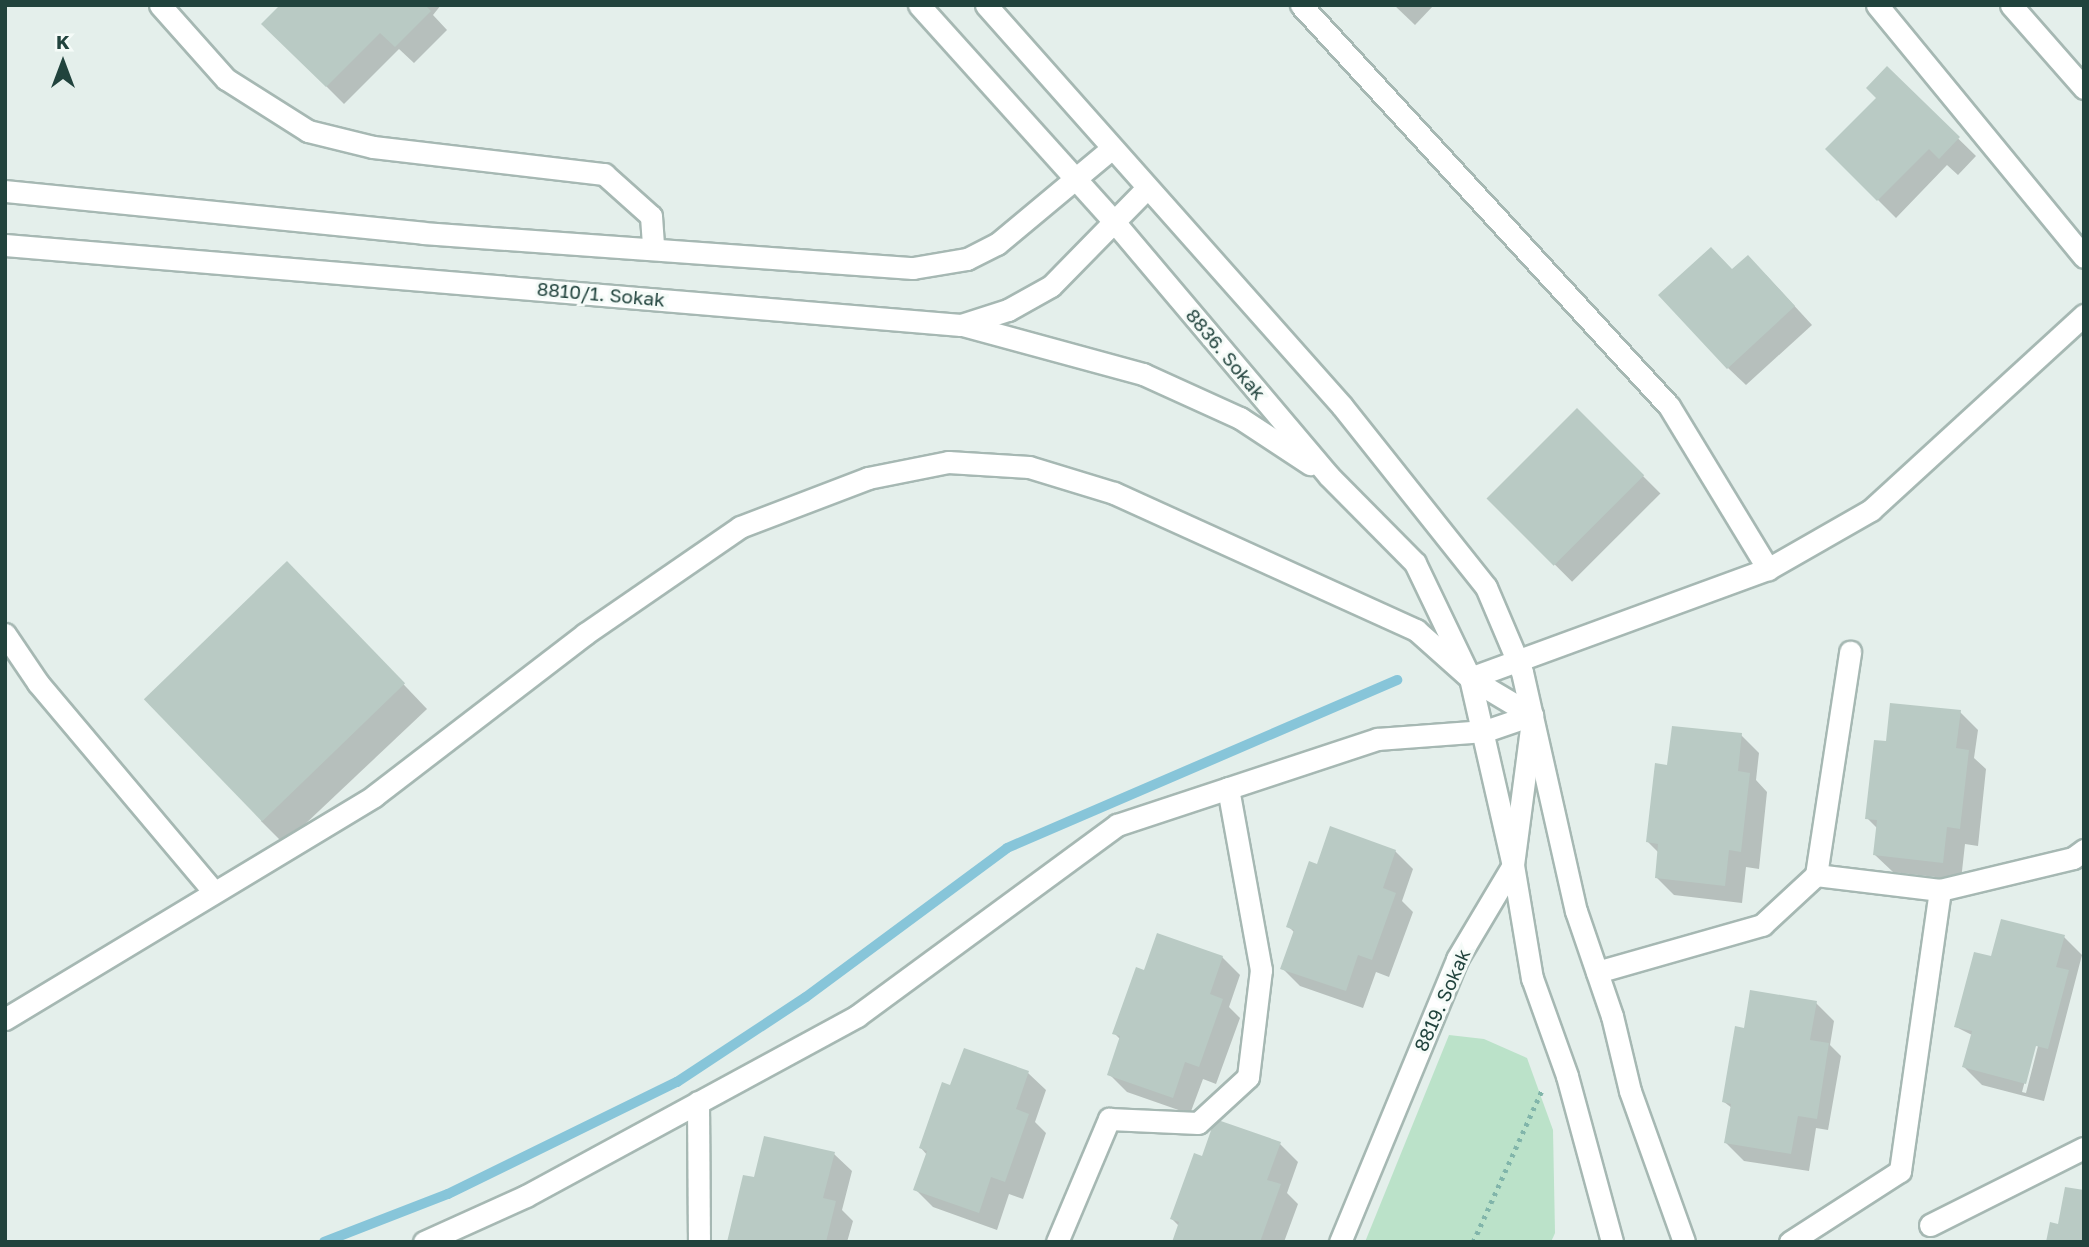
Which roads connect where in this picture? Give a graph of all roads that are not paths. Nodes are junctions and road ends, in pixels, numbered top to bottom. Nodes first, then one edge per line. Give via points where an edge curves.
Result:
1 (160, 5) edge
2 (919, 5) edge
3 (986, 5) edge
4 (1301, 5) edge
5 (1877, 5) edge
6 (2011, 5) edge
7 (2084, 88) edge
8 (1111, 149) junction
9 (1072, 178) junction
10 (1147, 188) junction
11 (5, 191) edge
12 (1116, 224) junction
13 (5, 245) edge
14 (653, 248) junction
15 (2084, 257) edge
16 (2084, 315) edge
17 (961, 325) junction
18 (1329, 476) junction
19 (1768, 569) junction
20 (5, 634) edge
21 (1850, 652) dead end
22 (1518, 663) junction
23 (1470, 678) junction
24 (1532, 715) junction
25 (1485, 731) junction
26 (1228, 788) junction
27 (2084, 850) edge
28 (1513, 865) junction
29 (1816, 875) junction
30 (1940, 890) junction
31 (213, 891) junction
32 (1597, 972) junction
33 (5, 1019) edge
34 (698, 1102) junction
35 (2084, 1148) edge
36 (1930, 1225) dead end
37 (424, 1242) edge
38 (699, 1242) edge
39 (1058, 1242) edge
40 (1340, 1242) edge
41 (1612, 1242) edge
42 (1684, 1242) edge
43 (1790, 1242) edge

1 - 14 street via 226,79 308,131 373,147 604,174 651,216
2 - 9 street, 8836. Sokak
3 - 8 street
4 - 19 street via 1669,406
5 - 15 street
6 - 7 street
8 - 9 street
8 - 10 street
9 - 12 street, 8836. Sokak
9 - 14 street via 1024,226 997,244 953,261 913,268
10 - 12 street, 8810/1. Sokak
10 - 22 street via 1438,522 1486,587
11 - 14 street via 423,233
12 - 17 street, 8810/1. Sokak via 1051,286 1008,310
12 - 18 street, 8836. Sokak
13 - 17 street, 8810/1. Sokak
16 - 19 street via 1871,509
17 - 18 street via 1143,374 1240,418
18 - 23 street, 8836. Sokak via 1415,563
19 - 22 street
20 - 31 street via 38,683
21 - 29 street
22 - 23 street
22 - 24 street
23 - 24 street
23 - 25 street, 8836. Sokak
23 - 31 street via 1416,629 1114,493 1029,467 948,463 868,478 740,527 585,634 374,796
24 - 25 street
24 - 28 street, 8819. Sokak
24 - 32 street via 1576,911
25 - 26 street via 1377,739
25 - 28 street, 8836. Sokak
26 - 34 street via 1117,825 857,1016
26 - 39 street via 1261,970 1248,1077 1198,1123 1109,1119
27 - 30 street via 2073,858
28 - 40 street, 8819. Sokak via 1457,959
28 - 41 street via 1532,978 1567,1076
29 - 30 street
29 - 32 street via 1762,925
30 - 43 street via 1900,1171
31 - 33 street
32 - 42 street via 1630,1091
34 - 37 street via 526,1196
34 - 38 street
35 - 36 street

